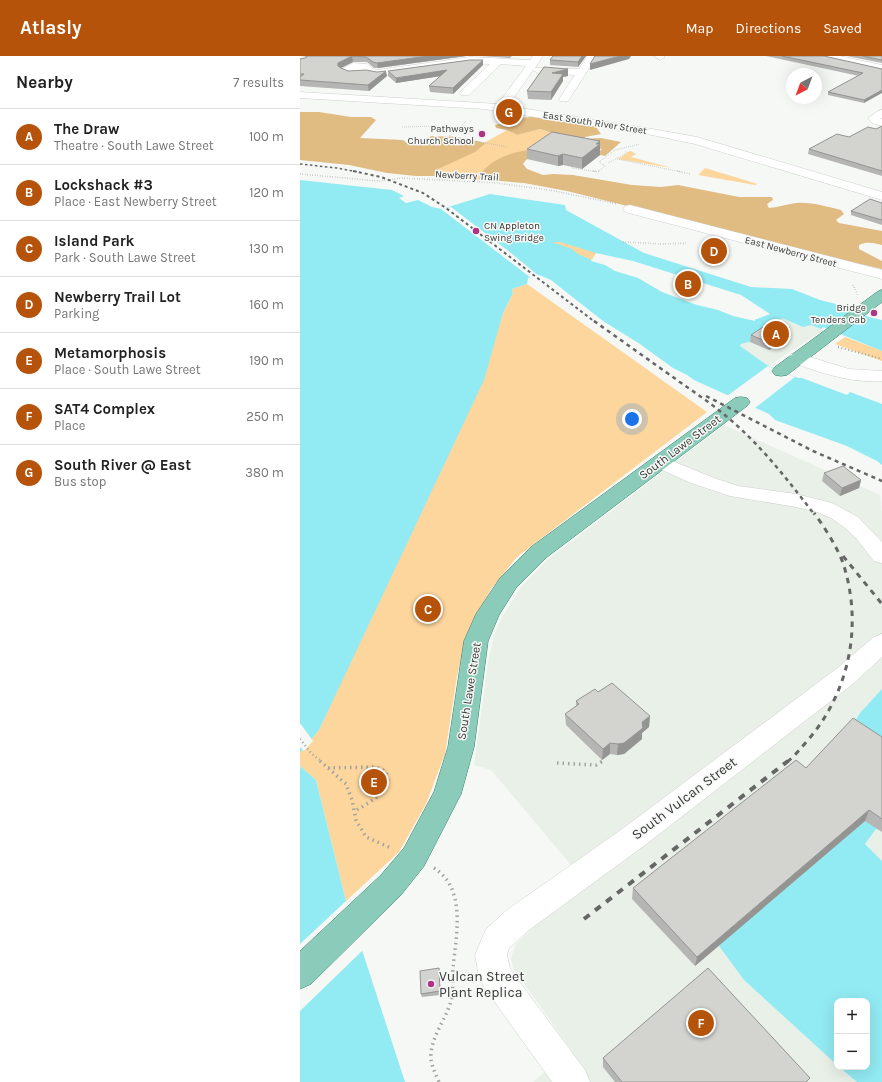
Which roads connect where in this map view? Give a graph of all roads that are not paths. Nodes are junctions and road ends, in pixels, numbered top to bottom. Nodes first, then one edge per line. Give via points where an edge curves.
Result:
1 (423, 56) edge
2 (592, 56) edge
3 (827, 56) edge
4 (499, 61) junction
5 (533, 63) edge
6 (428, 66) junction
7 (882, 68) edge
8 (581, 72) junction
9 (340, 81) edge
10 (465, 93) dead end
11 (300, 95) edge
12 (564, 99) dead end
13 (501, 108) junction
14 (882, 196) edge
15 (630, 209) road end
16 (882, 275) edge
17 (882, 296) edge
18 (797, 358) junction
19 (781, 371) dead end
20 (882, 376) edge
21 (741, 402) dead end
22 (660, 462) junction
23 (882, 556) edge
24 (882, 643) edge
25 (300, 973) edge
26 (571, 1081) edge

1 - 6 street
2 - 8 street
3 - 7 street
4 - 5 street
4 - 6 street via 470,60
4 - 10 street
5 - 8 street
5 - 13 street
6 - 9 street via 378,73 352,72
8 - 12 street
11 - 13 street, East South River Street
13 - 14 street, East South River Street via 675,136
15 - 16 street, East Newberry Street
17 - 18 main road
18 - 19 main road
18 - 20 street via 845,374
21 - 22 main road, South Lawe Street
22 - 23 street via 725,488 830,509 851,522
22 - 25 main road, South Lawe Street via 539,552 508,583 488,614 476,642 461,747 447,794 414,857 391,885
24 - 26 street, South Vulcan Street via 845,676 635,836 518,920 497,939 491,955 495,976

